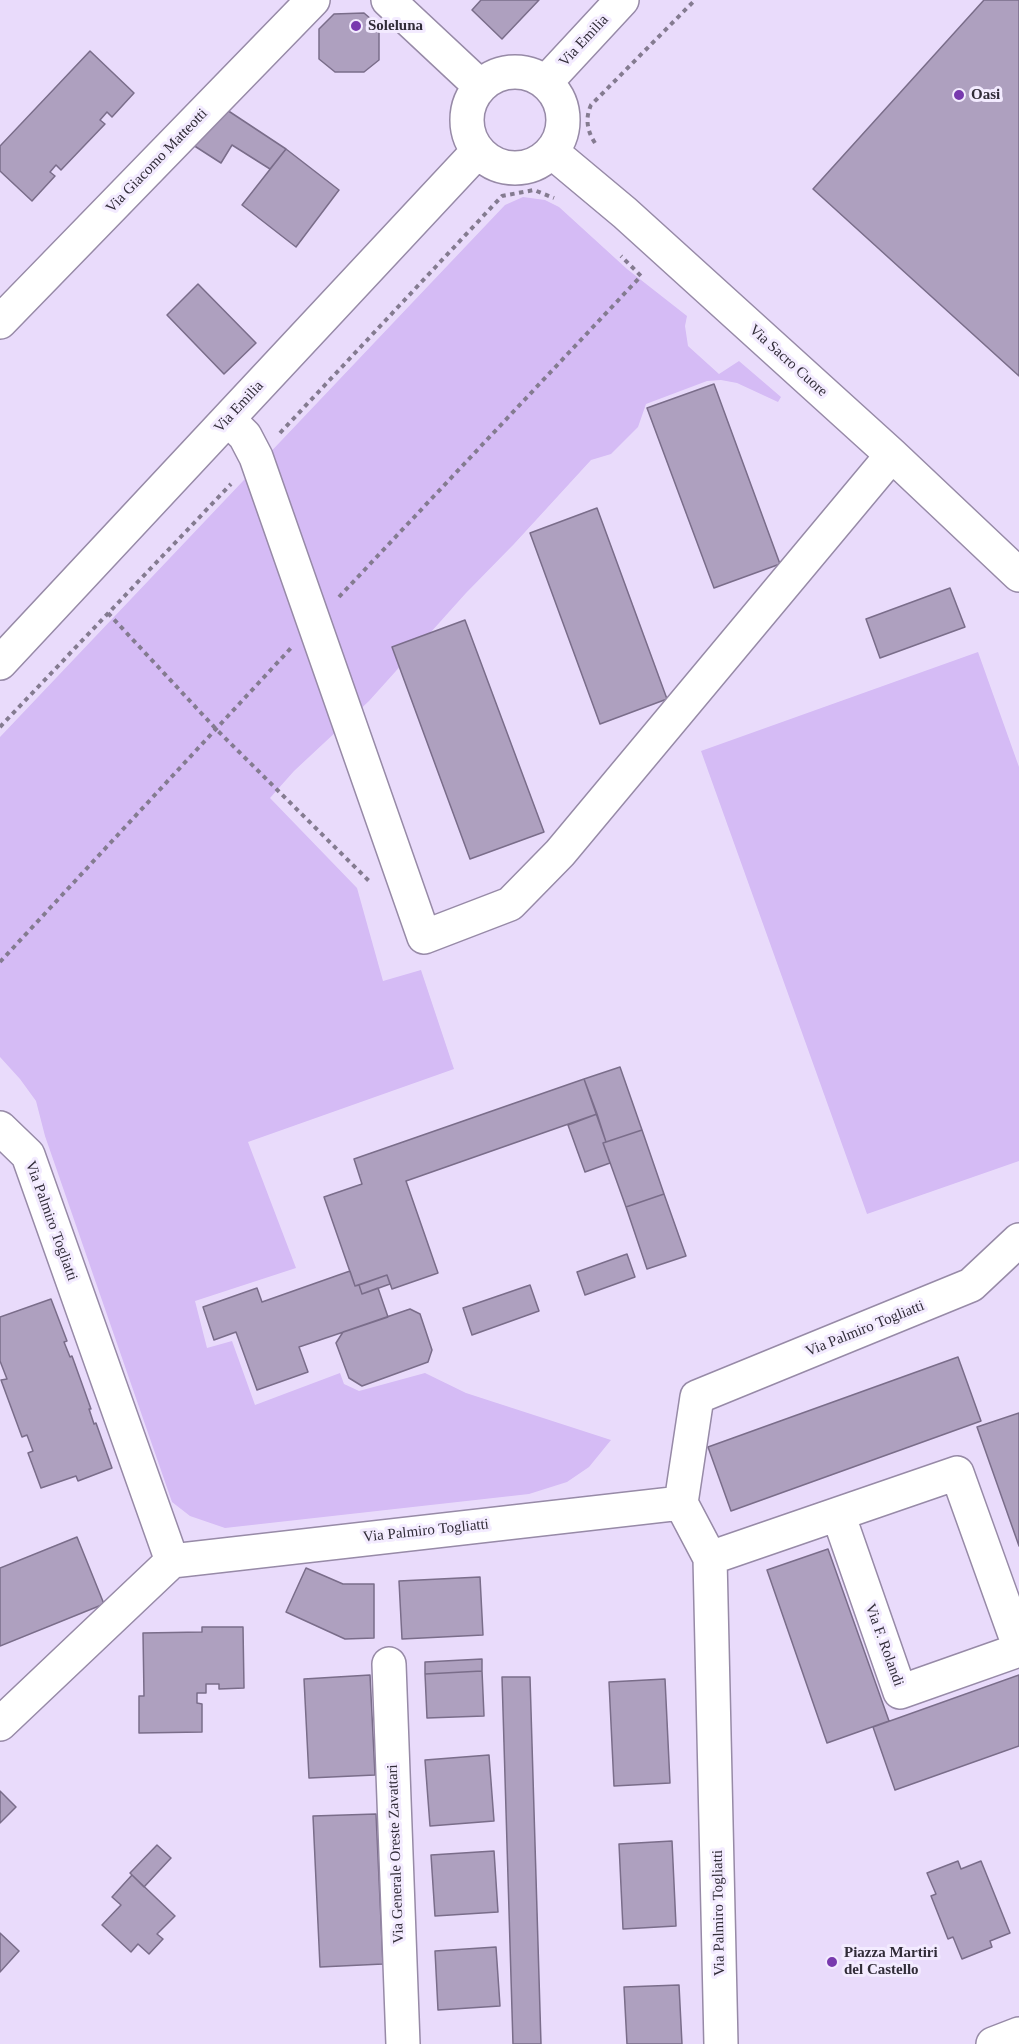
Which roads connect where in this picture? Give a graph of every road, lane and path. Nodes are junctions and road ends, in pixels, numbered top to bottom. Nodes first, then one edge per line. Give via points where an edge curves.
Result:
1 (313, 0) edge
2 (388, 0) edge
3 (622, 0) edge
4 (695, 0) edge
5 (546, 82) junction
6 (480, 86) junction
7 (598, 148) dead end
8 (478, 151) junction
9 (552, 152) junction
10 (502, 196) dead end
11 (560, 201) dead end
12 (616, 252) dead end
13 (0, 322) edge
14 (228, 419) junction
15 (892, 455) junction
16 (1019, 575) edge
17 (108, 613) dead end
18 (313, 624) junction
19 (0, 663) edge
20 (216, 729) junction
21 (374, 887) dead end
22 (0, 962) edge
23 (0, 1128) edge
24 (1019, 1240) edge
25 (681, 1503) junction
26 (838, 1514) junction
27 (710, 1558) junction
28 (172, 1561) junction
29 (1019, 1648) edge
30 (389, 1664) dead end
31 (0, 1724) edge
32 (721, 2006) junction
33 (1019, 2034) edge
34 (403, 2044) edge
35 (721, 2044) edge
36 (743, 2044) edge
37 (993, 2044) edge

1 - 13 street, Via Giacomo Matteotti
2 - 6 street
3 - 5 street, Via Emilia
4 - 7 path via 591,105 588,125
5 - 6 street via 533,75 505,72
5 - 9 street via 563,108 564,123
6 - 8 street via 467,111 467,125
8 - 9 street via 488,161 515,168 542,161
8 - 14 street, Via Emilia
9 - 15 street, Via Sacro Cuore via 625,213
10 - 11 path via 534,190
12 - 18 path via 641,276
14 - 18 street via 245,436 256,457
14 - 19 street, Via Emilia
15 - 16 street, Via Sacro Cuore
15 - 18 street via 561,853 510,904 424,936
17 - 20 path
18 - 20 path
20 - 21 path
20 - 22 path
23 - 28 street, Via Palmiro Togliatti via 28,1155
24 - 25 street, Via Palmiro Togliatti via 971,1285 697,1397
25 - 27 street, Via Palmiro Togliatti
25 - 28 street, Via Palmiro Togliatti
26 - 27 street, Via F. Rolandi
26 - 29 street, Via F. Rolandi via 957,1473
26 - 29 street, Via F. Rolandi via 900,1692
27 - 32 street, Via Palmiro Togliatti
28 - 31 street
30 - 34 street, Via Generale Oreste Zavattari
32 - 35 street, Via Palmiro Togliatti
32 - 36 street, Via Palmiro Togliatti
33 - 37 street

